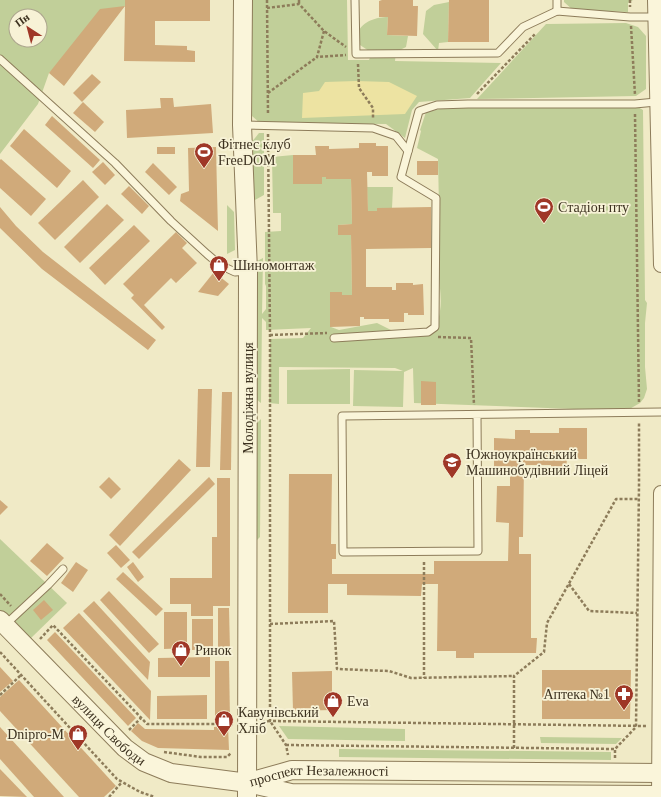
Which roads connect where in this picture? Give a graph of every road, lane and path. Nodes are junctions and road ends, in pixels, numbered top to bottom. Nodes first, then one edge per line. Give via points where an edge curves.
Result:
1 (243, 0) edge
2 (298, 0) edge
3 (355, 0) edge
4 (557, 0) edge
5 (630, 0) edge
6 (655, 0) edge
7 (299, 4) junction
8 (267, 8) dead end
9 (557, 10) junction
10 (630, 17) junction
11 (658, 17) edge
12 (324, 31) junction
13 (356, 54) junction
14 (317, 57) junction
15 (0, 59) edge
16 (268, 93) dead end
17 (656, 102) junction
18 (468, 104) junction
19 (635, 104) junction
20 (242, 125) junction
21 (373, 128) junction
22 (408, 151) junction
23 (661, 266) edge
24 (248, 271) junction
25 (334, 338) dead end
26 (472, 342) dead end
27 (472, 359) dead end
28 (639, 412) junction
29 (661, 412) edge
30 (477, 415) junction
31 (661, 493) edge
32 (639, 499) junction
33 (424, 551) junction
34 (63, 569) dead end
35 (569, 584) junction
36 (661, 591) edge
37 (0, 594) edge
38 (637, 613) junction
39 (7, 619) edge
40 (270, 624) dead end
41 (38, 641) dead end
42 (0, 652) edge
43 (21, 675) junction
44 (514, 676) junction
45 (424, 678) junction
46 (0, 695) edge
47 (141, 718) junction
48 (241, 726) junction
49 (130, 734) dead end
50 (286, 745) junction
51 (514, 748) junction
52 (235, 749) dead end
53 (163, 752) dead end
54 (292, 770) junction
55 (660, 773) edge
56 (122, 782) junction
57 (247, 790) edge
58 (660, 796) edge
59 (109, 797) edge
60 (155, 797) edge

1 - 20 street, Молодіжна вулиця
2 - 7 path
3 - 13 lane
4 - 9 lane
5 - 10 path
6 - 11 street
7 - 8 path
7 - 12 path
9 - 10 lane
9 - 13 lane via 522,27 498,53
9 - 18 path
10 - 11 lane
10 - 19 path
11 - 17 street
12 - 13 path
12 - 14 path
13 - 14 path
13 - 21 path via 359,88 373,108
14 - 16 path
15 - 24 lane via 115,164 207,254 235,272
17 - 19 lane
17 - 23 street
18 - 19 lane
18 - 22 lane via 437,105 419,111
19 - 28 path
20 - 21 lane
20 - 24 street, Молодіжна вулиця
21 - 22 lane via 396,136
22 - 25 lane via 402,177 436,198 435,327 428,332
24 - 48 street, Молодіжна вулиця
26 - 27 path
28 - 29 lane
28 - 30 lane
28 - 32 path
30 - 33 lane via 478,551
30 - 33 lane via 342,416 343,552
31 - 36 street
32 - 35 path via 616,499
32 - 38 path
33 - 45 path
34 - 39 lane
35 - 38 path via 590,611
35 - 44 path via 547,623 544,652
36 - 55 street
37 - 39 path
38 - 51 path via 636,727 615,749
39 - 57 street, вулиця Свободи via 125,748 144,762 171,773
40 - 45 path via 334,621 337,669 389,671 411,678
41 - 47 path via 52,625
42 - 43 path
43 - 46 path
43 - 56 path
44 - 45 path
44 - 51 path
47 - 48 path via 147,724
47 - 49 path via 127,732
48 - 50 path via 270,721
48 - 57 street, Молодіжна вулиця
50 - 51 path
50 - 54 path
52 - 53 path via 227,757 201,757
54 - 55 street, проспект Незалежності
54 - 57 street, проспект Незалежності
55 - 58 street
56 - 59 path
56 - 60 path
57 - 58 street, проспект Незалежності via 291,793

